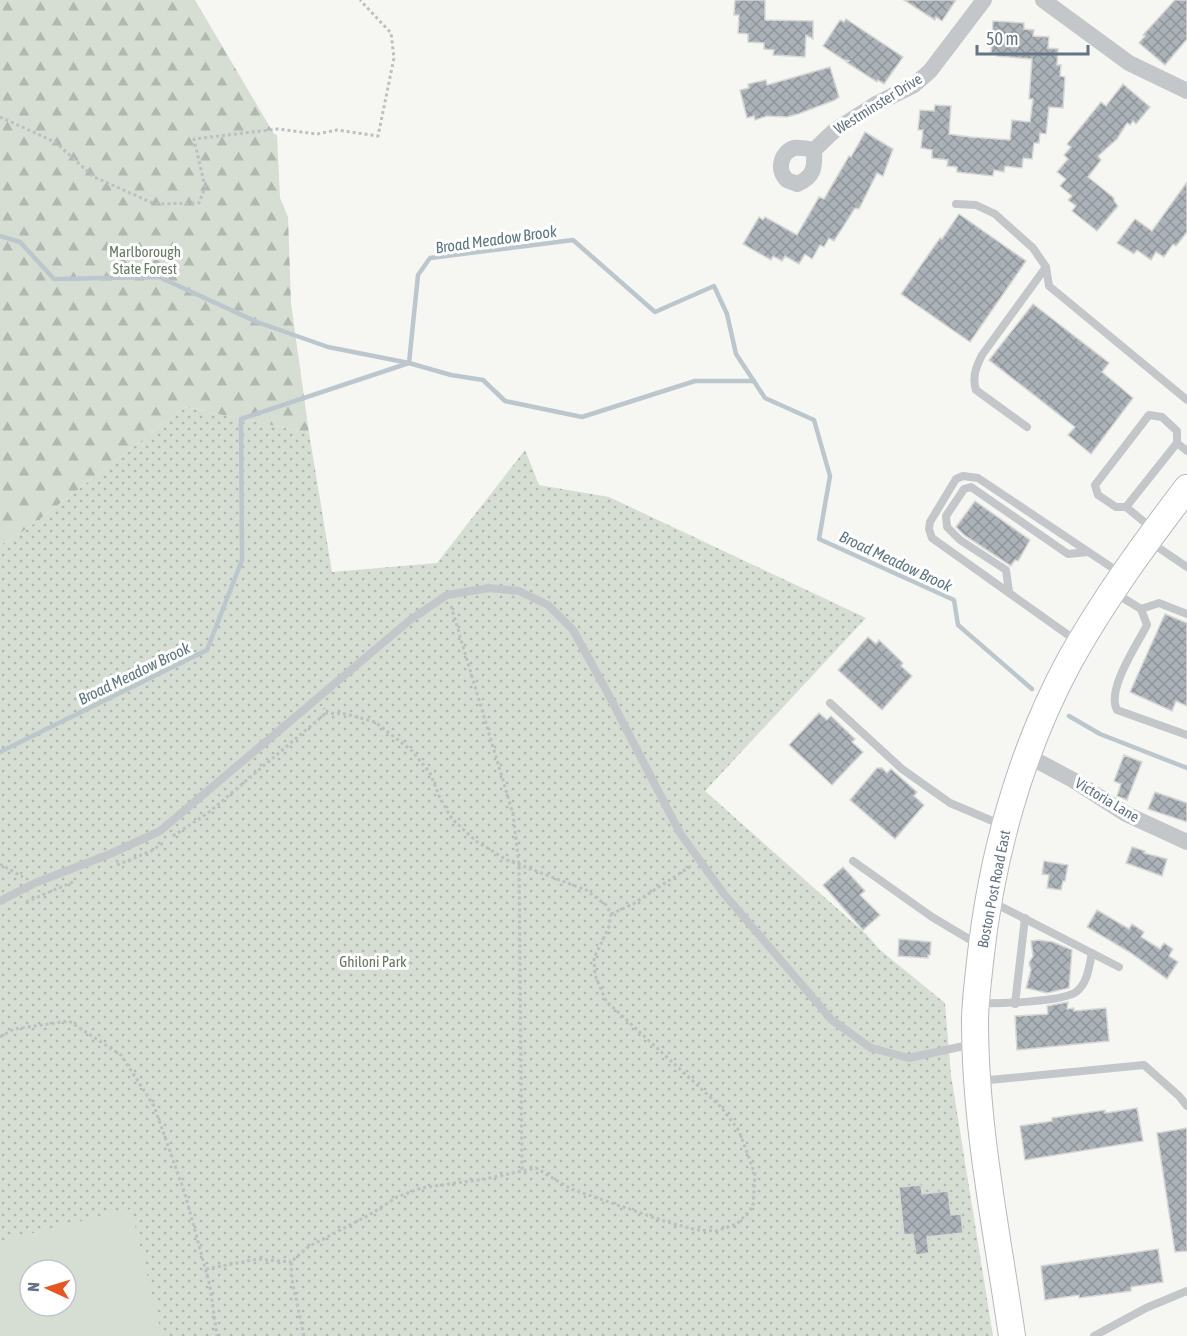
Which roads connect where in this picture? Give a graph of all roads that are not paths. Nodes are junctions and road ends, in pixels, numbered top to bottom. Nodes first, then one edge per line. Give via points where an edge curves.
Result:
1 (984, 0) edge
2 (1043, 0) edge
3 (1187, 91) edge
4 (814, 150) dead end
5 (956, 204) dead end
6 (1046, 267) junction
7 (1187, 400) edge
8 (1027, 427) dead end
9 (1177, 442) junction
10 (1187, 451) edge
11 (1187, 488) edge
12 (1126, 507) junction
13 (1150, 535) junction
14 (1089, 552) junction
15 (1187, 567) edge
16 (1117, 583) junction
17 (1009, 592) junction
18 (1141, 609) junction
19 (1187, 614) edge
20 (1080, 643) junction
21 (830, 703) dead end
22 (1187, 735) edge
23 (1028, 756) junction
24 (1005, 827) junction
25 (1187, 842) edge
26 (853, 861) dead end
27 (989, 900) junction
28 (0, 901) edge
29 (1025, 918) junction
30 (982, 947) junction
31 (1092, 953) junction
32 (1119, 967) dead end
33 (976, 1003) junction
34 (1015, 1004) junction
35 (976, 1044) junction
36 (978, 1081) junction
37 (1187, 1106) edge
38 (1187, 1291) edge
39 (1012, 1336) edge
40 (1094, 1336) edge

1 - 4 street, Westminster Drive via 914,86 876,104 834,131
2 - 3 street via 1129,63
5 - 6 lane via 976,205 995,214 1033,248
6 - 7 lane via 1048,286
6 - 8 lane via 982,355 975,375 976,390
9 - 10 lane
9 - 12 lane
9 - 12 lane via 1177,431 1162,417 1149,415 1095,485 1098,495 1116,507
11 - 13 main road, Boston Post Road East
12 - 13 lane
13 - 15 lane
13 - 16 main road, Boston Post Road East
14 - 16 lane
14 - 17 lane via 1068,554 971,487 964,489 946,516 946,527 1006,570
14 - 17 lane via 978,478 956,479 930,522 932,538
16 - 18 lane
16 - 20 main road, Boston Post Road East
17 - 20 lane
18 - 19 lane via 1159,603
18 - 22 lane via 1147,625 1116,686 1113,703 1117,710
20 - 23 main road, Boston Post Road East via 1055,690
21 - 24 lane via 902,769 950,803
23 - 24 main road, Boston Post Road East
23 - 25 street, Victoria Lane via 1126,814
24 - 27 main road, Boston Post Road East
26 - 30 lane
27 - 29 lane
27 - 30 main road, Boston Post Road East
28 - 35 lane via 160,831 410,620 447,595 489,588 519,591 548,605 573,630 680,833 724,894 832,1020 871,1048 909,1058
29 - 31 lane
29 - 34 lane
30 - 33 main road, Boston Post Road East
31 - 32 lane
31 - 34 lane via 1087,978 1076,992
33 - 34 lane
33 - 35 main road, Boston Post Road East
35 - 36 main road, Boston Post Road East
36 - 37 lane via 1144,1065
36 - 39 main road, Boston Post Road East via 988,1181
38 - 40 lane

